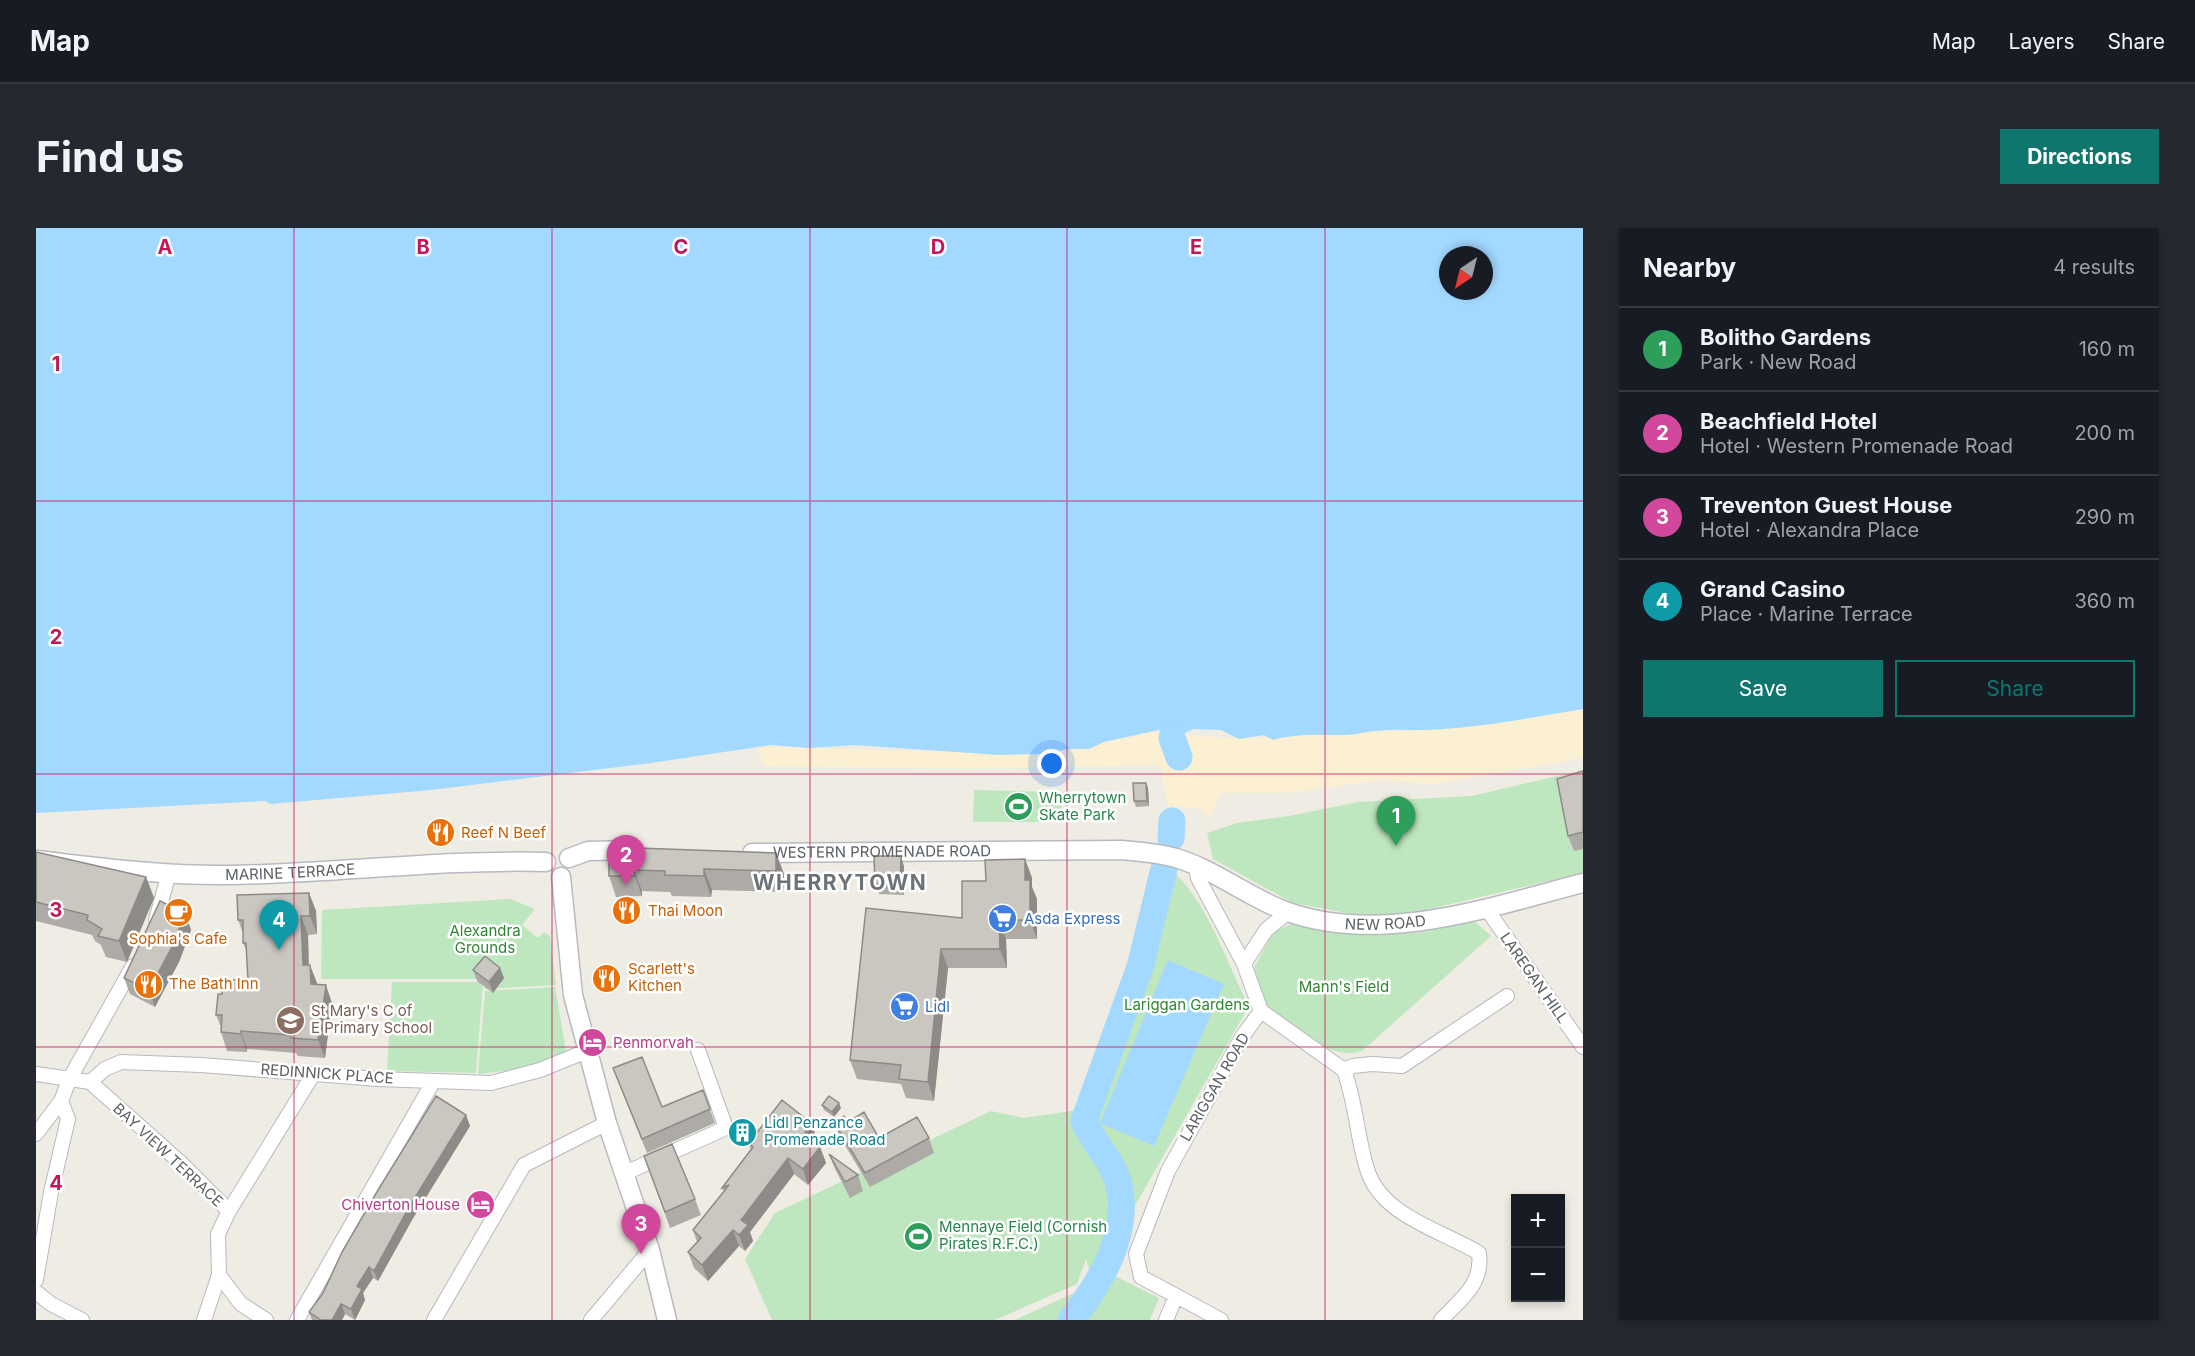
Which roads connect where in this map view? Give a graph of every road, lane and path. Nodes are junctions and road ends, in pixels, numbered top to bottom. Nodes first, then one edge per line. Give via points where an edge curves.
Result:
1 (651, 850) edge
2 (731, 852) edge
3 (569, 858) junction
4 (36, 860) edge
5 (546, 862) junction
6 (1196, 867) junction
7 (169, 873) junction
8 (561, 877) junction
9 (1583, 883) edge
10 (1486, 909) junction
11 (1288, 912) junction
12 (150, 936) edge
13 (139, 956) edge
14 (1244, 964) junction
15 (1507, 996) dead end
16 (1261, 1011) junction
17 (1583, 1047) edge
18 (698, 1050) dead end
19 (586, 1051) junction
20 (1344, 1070) junction
21 (314, 1073) junction
22 (36, 1074) edge
23 (70, 1078) junction
24 (90, 1082) junction
25 (433, 1082) junction
26 (61, 1101) junction
27 (607, 1123) junction
28 (36, 1134) edge
29 (624, 1174) junction
30 (229, 1211) junction
31 (650, 1250) junction
32 (219, 1275) junction
33 (36, 1280) edge
34 (36, 1292) edge
35 (1176, 1296) junction
36 (82, 1320) edge
37 (204, 1320) edge
38 (266, 1320) edge
39 (297, 1320) edge
40 (434, 1320) edge
41 (591, 1320) edge
42 (667, 1320) edge
43 (1166, 1320) edge
44 (1221, 1320) edge
45 (1441, 1320) edge

1 - 3 street via 588,851
2 - 6 street, WESTERN PROMENADE ROAD via 1122,850 1178,859
3 - 5 street via 556,853
3 - 8 street via 570,870
4 - 7 street, MARINE TERRACE
5 - 7 street, MARINE TERRACE via 492,860 228,875
5 - 8 street via 549,873
6 - 11 street, NEW ROAD
6 - 14 street via 1198,878
7 - 12 street
8 - 19 street via 573,995
9 - 10 street, NEW ROAD
10 - 11 street, NEW ROAD via 1366,924
10 - 17 street, LAREGAN HILL
11 - 14 street via 1266,930
13 - 23 street
14 - 16 street
15 - 20 street via 1402,1066 1353,1066
16 - 20 street
16 - 35 street, LARIGGAN ROAD via 1242,1037 1168,1171 1136,1254 1141,1277
18 - 29 street via 726,1128
19 - 25 street, REDINNICK PLACE via 540,1070 491,1083
19 - 27 street
20 - 45 street via 1367,1171 1380,1194 1413,1220 1479,1252 1481,1270 1470,1289
21 - 24 street, REDINNICK PLACE via 121,1062 105,1068
21 - 25 street, REDINNICK PLACE
21 - 30 street
22 - 23 street
23 - 24 street
23 - 26 street
24 - 30 street, BAY VIEW TERRACE
25 - 39 street
26 - 28 street
26 - 33 street via 68,1119
27 - 29 street
27 - 40 street via 524,1165
29 - 31 street
30 - 32 street, BAY VIEW TERRACE via 218,1234
31 - 41 street
31 - 42 street
32 - 37 street, BAY VIEW TERRACE
32 - 38 street via 241,1304
34 - 36 street
35 - 43 street
35 - 44 street, LARIGGAN ROAD

